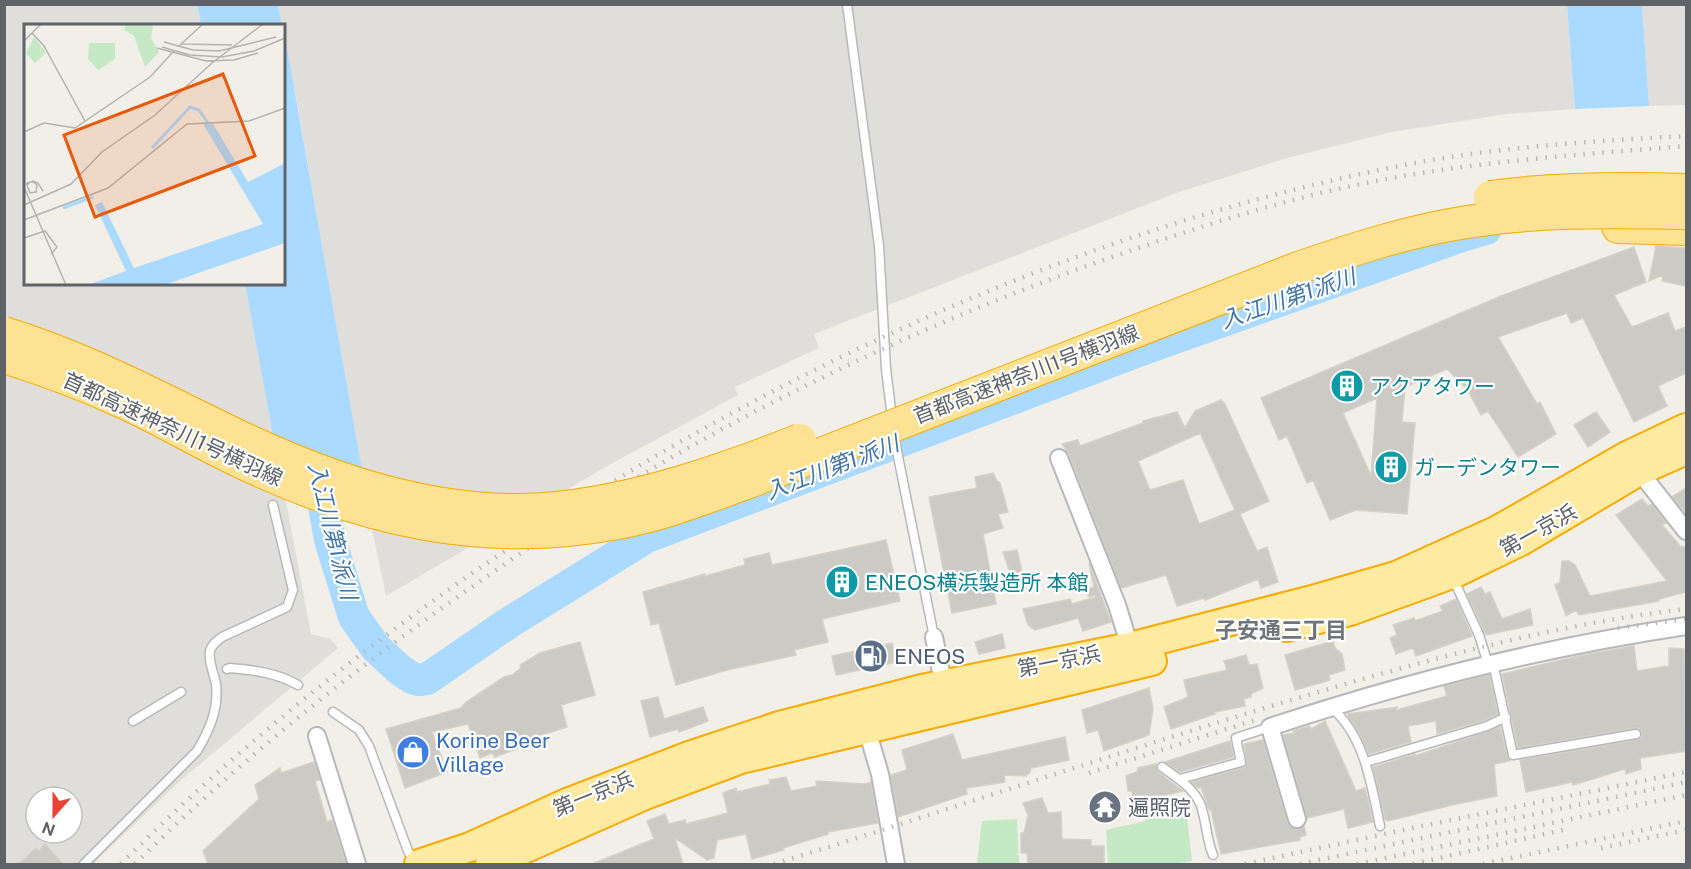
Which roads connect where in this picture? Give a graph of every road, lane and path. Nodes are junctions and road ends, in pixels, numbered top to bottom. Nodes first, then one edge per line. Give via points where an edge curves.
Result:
1 (848, 4) edge
2 (1686, 176) edge
3 (1554, 190) junction
4 (1686, 190) edge
5 (1686, 213) edge
6 (1686, 230) edge
7 (1340, 254) junction
8 (4, 333) edge
9 (4, 357) edge
10 (1686, 428) edge
11 (1686, 450) edge
12 (1059, 458) dead end
13 (1639, 471) junction
14 (273, 505) dead end
15 (1686, 531) edge
16 (1452, 574) junction
17 (1686, 626) edge
18 (934, 637) joint
19 (1130, 647) junction
20 (1490, 663) junction
21 (227, 669) dead end
22 (298, 685) dead end
23 (181, 692) dead end
24 (946, 697) junction
25 (1331, 707) junction
26 (333, 712) dead end
27 (1506, 717) junction
28 (133, 721) dead end
29 (1270, 727) junction
30 (867, 730) junction
31 (1636, 734) dead end
32 (317, 736) dead end
33 (1366, 762) junction
34 (1162, 767) dead end
35 (1180, 779) junction
36 (1297, 819) dead end
37 (1380, 826) dead end
38 (1213, 855) dead end
39 (84, 864) edge
40 (357, 864) edge
41 (417, 864) edge
42 (490, 864) edge
43 (896, 864) edge

1 - 18 lane via 879,246 888,390
2 - 3 highway, bridge
3 - 4 highway, 首都高速神奈川1号横羽線, bridge
3 - 8 highway, 首都高速神奈川1号横羽線, bridge via 1447,204 1333,233 732,465 650,491 554,508 521,509 416,499 321,472 96,367
5 - 7 highway, 首都高速神奈川1号横羽線, bridge via 1509,216 1424,230
6 - 7 highway, bridge via 1605,226 1505,229 1424,237
7 - 9 highway, 首都高速神奈川1号横羽線, bridge via 744,484 660,513 555,531 518,533 451,528 352,507 270,475 128,404
10 - 19 highway, 第一京浜 via 1627,456 1498,530 1396,576
11 - 13 highway, 第一京浜
12 - 19 street
13 - 15 street
13 - 16 highway, 第一京浜 via 1521,542
14 - 39 lane via 292,590 287,607 214,643 210,651 216,687 214,716 197,752
16 - 20 lane
16 - 24 highway, 第一京浜 via 1350,611 1116,670
17 - 20 street
18 - 24 street
19 - 24 highway, 第一京浜
20 - 25 street
20 - 27 lane
21 - 22 lane via 255,670 285,677
23 - 28 lane
24 - 30 highway, 第一京浜
24 - 41 highway, 第一京浜 via 896,695 779,726 689,756 567,803 470,847
25 - 29 street
25 - 33 lane via 1345,721
26 - 41 lane via 359,730 369,746 408,851
27 - 31 lane via 1513,755
27 - 33 lane
29 - 35 lane via 1236,738 1241,762
29 - 36 street
30 - 42 highway, 第一京浜 via 741,759 645,795
30 - 43 street via 880,774
32 - 40 street
33 - 37 lane
34 - 35 lane
35 - 38 lane via 1199,800

